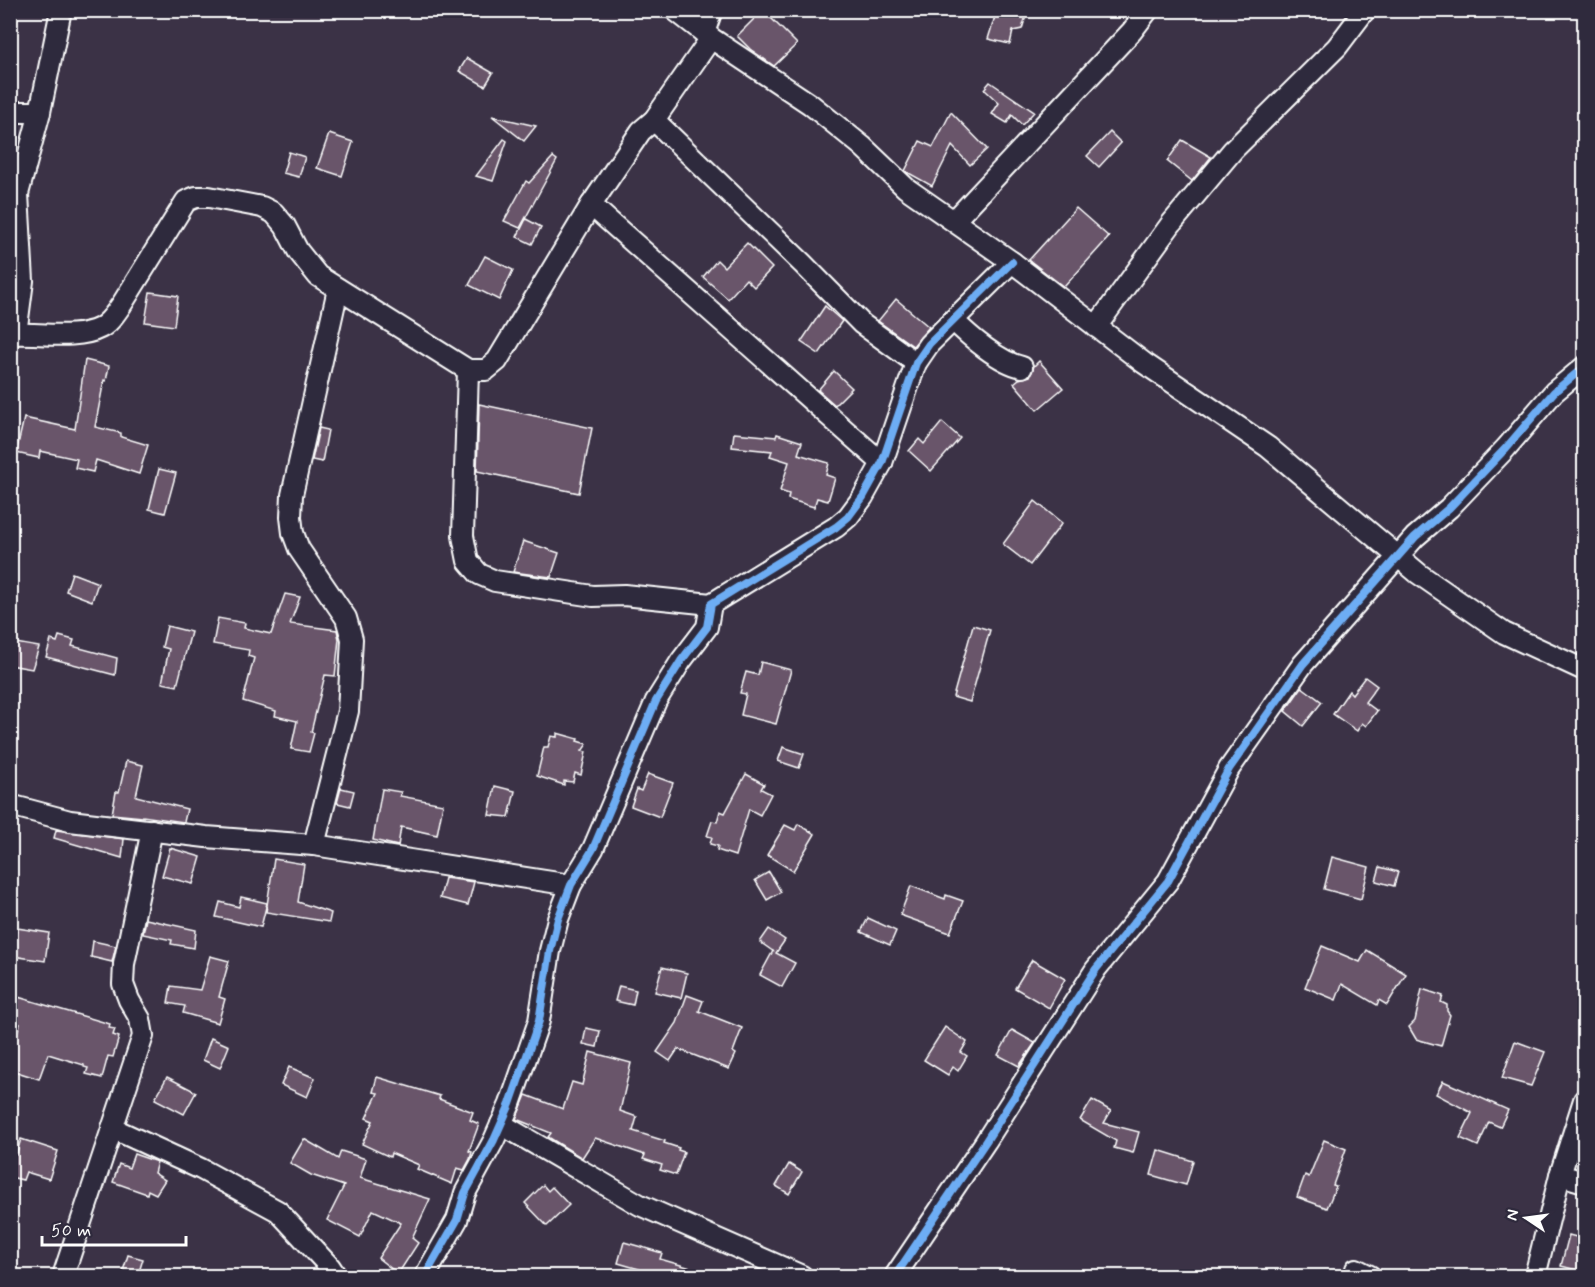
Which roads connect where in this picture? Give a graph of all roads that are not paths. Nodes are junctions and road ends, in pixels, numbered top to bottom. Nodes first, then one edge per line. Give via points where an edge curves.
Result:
1 (61, 10) edge
2 (675, 10) edge
3 (712, 10) edge
4 (1148, 10) edge
5 (1365, 10) edge
6 (707, 36) junction
7 (10, 112) edge
8 (40, 112) junction
9 (654, 120) junction
10 (591, 205) junction
11 (954, 221) junction
12 (1012, 262) junction
13 (338, 289) junction
14 (953, 320) junction
15 (1096, 327) junction
16 (13, 334) edge
17 (916, 363) junction
18 (1022, 367) dead end
19 (1584, 367) edge
20 (468, 370) junction
21 (882, 463) junction
22 (1398, 556) junction
23 (711, 604) junction
24 (1584, 670) edge
25 (10, 805) edge
26 (152, 830) junction
27 (314, 845) junction
28 (571, 885) junction
29 (1584, 1100) edge
30 (501, 1124) junction
31 (112, 1128) junction
32 (1560, 1175) junction
33 (1584, 1182) edge
34 (63, 1276) edge
35 (336, 1276) edge
36 (425, 1276) edge
37 (802, 1276) edge
38 (895, 1276) edge
39 (1535, 1276) edge

1 - 8 street
2 - 6 street
3 - 6 street
4 - 11 street
5 - 15 street via 1337,47 1225,159 1171,224
6 - 9 street
6 - 11 street via 810,104 906,188
7 - 8 street
8 - 16 street via 18,194 23,281
9 - 10 street via 641,131
9 - 17 street via 862,324
10 - 20 street via 497,361 486,370
10 - 21 street
11 - 12 street
12 - 14 street
12 - 15 street
13 - 16 street via 318,276 274,213 241,202 196,196 186,201 113,318 102,328 88,333
13 - 20 street
13 - 27 street via 292,495 291,517 299,549 346,618 352,639 348,711
14 - 17 street
14 - 18 street via 1004,361
15 - 22 street via 1268,447
17 - 21 street
19 - 22 street via 1554,392 1449,508
20 - 23 street via 463,536 468,561 479,574 517,586 593,597 624,595
21 - 23 street via 863,497 836,527
22 - 24 street via 1504,633
22 - 38 street via 1303,664 1235,760 1168,881 1096,969
23 - 28 street via 707,627 656,701 593,849
25 - 26 street via 70,821
26 - 27 street
26 - 31 street via 123,984 140,1019 143,1036
27 - 28 street
28 - 30 street via 558,918 539,1021
29 - 32 street
30 - 36 street via 465,1193 457,1220
30 - 37 street via 640,1204
31 - 34 street
31 - 35 street via 201,1169 278,1211
32 - 33 street
32 - 39 street

